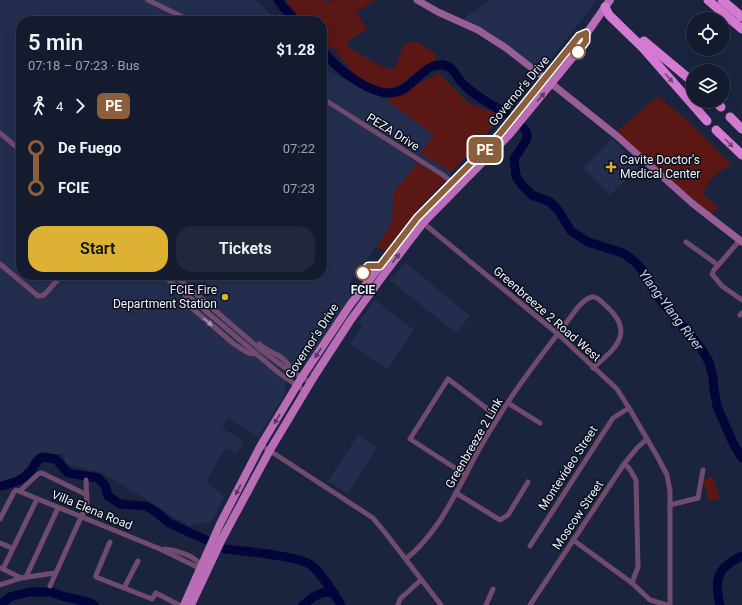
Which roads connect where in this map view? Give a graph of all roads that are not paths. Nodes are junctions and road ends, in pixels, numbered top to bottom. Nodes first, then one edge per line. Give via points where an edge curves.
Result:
1 (148, 0) edge
2 (417, 0) edge
3 (708, 0) edge
4 (722, 0) edge
5 (607, 4) edge
6 (181, 16) edge
7 (742, 17) edge
8 (742, 29) edge
9 (686, 76) edge
10 (549, 81) junction
11 (327, 101) edge
12 (730, 117) dead end
13 (707, 121) dead end
14 (742, 129) edge
15 (716, 130) dead end
16 (506, 132) junction
17 (0, 134) edge
18 (16, 147) edge
19 (742, 155) edge
20 (453, 183) junction
21 (420, 221) junction
22 (741, 241) edge
23 (686, 242) dead end
24 (0, 264) edge
25 (718, 265) junction
26 (16, 277) edge
27 (19, 280) edge
28 (58, 280) edge
29 (169, 280) edge
30 (180, 280) edge
31 (742, 300) edge
32 (558, 334) junction
33 (593, 368) junction
34 (304, 375) junction
35 (312, 380) junction
36 (297, 386) junction
37 (305, 391) junction
38 (508, 403) junction
39 (629, 408) junction
40 (498, 418) junction
41 (540, 423) dead end
42 (647, 439) junction
43 (261, 446) junction
44 (270, 450) junction
45 (624, 464) junction
46 (703, 470) dead end
47 (466, 475) junction
48 (86, 480) dead end
49 (528, 482) dead end
50 (18, 491) junction
51 (456, 493) junction
52 (87, 495) junction
53 (37, 499) junction
54 (670, 505) junction
55 (58, 508) junction
56 (82, 517) junction
57 (0, 518) edge
58 (218, 538) junction
59 (573, 540) junction
60 (110, 542) dead end
61 (0, 543) edge
62 (530, 546) dead end
63 (12, 548) junction
64 (406, 559) junction
65 (138, 561) dead end
66 (1, 568) edge
67 (204, 568) junction
68 (55, 573) junction
69 (23, 577) junction
70 (421, 580) junction
71 (632, 583) junction
72 (0, 585) edge
73 (50, 586) dead end
74 (124, 588) junction
75 (493, 589) dead end
76 (532, 604) edge
77 (179, 605) edge
78 (184, 605) edge
79 (191, 605) edge
80 (398, 605) edge
81 (440, 605) edge
82 (486, 605) edge
83 (668, 605) edge

1 - 6 street
2 - 10 street via 478,30
3 - 8 highway
4 - 7 highway
5 - 9 highway via 647,44
5 - 10 main road, Governor's Drive via 586,33 579,36
5 -> 13 highway via 609,15 643,48
10 - 16 main road, Governor's Drive
10 - 22 street via 608,128 692,203
11 - 20 street, PEZA Drive
12 - 14 highway
15 -> 19 highway
16 - 20 main road, Governor's Drive
16 - 21 main road, Governor's Drive
17 - 18 street
20 - 21 main road, Governor's Drive
21 - 32 street, Greenbreeze 2 Road West
21 -> 34 main road, Governor's Drive via 360,290
35 -> 21 main road, Governor's Drive
22 - 25 street
23 - 25 street
24 - 26 street
25 - 31 street via 712,274 722,286
27 - 28 street via 38,296 44,295
29 -> 36 street via 183,292 193,309 228,339 248,353 257,355
30 - 34 street via 244,334 249,335 263,348 279,354 288,362 293,372
32 - 33 street, Greenbreeze 2 Road West
32 - 33 street via 586,299 598,298 613,311 621,327 620,336 610,352
32 - 38 street, Greenbreeze 2 Link
33 - 39 street, Greenbreeze 2 Road West via 617,389
34 - 35 main road
34 - 36 main road, Governor's Drive
35 - 37 main road, Governor's Drive
36 - 37 street
36 -> 43 main road, Governor's Drive
37 - 44 main road, Governor's Drive
38 - 40 street, Greenbreeze 2 Link
38 - 41 street
39 - 42 street, Greenbreeze 2 Road West
39 - 62 street, Montevideo Street via 613,418
40 - 47 street, Greenbreeze 2 Link
40 - 47 street via 448,379 410,439
42 - 45 street, Moscow Street
42 - 54 street, Greenbreeze 2 Road West via 667,475
43 - 44 street
43 -> 58 main road, Governor's Drive
44 - 58 main road, Governor's Drive
44 - 64 street via 373,518
45 - 59 street, Moscow Street
45 - 71 street via 636,480 638,567
46 - 54 street via 698,498
47 - 51 street, Greenbreeze 2 Link
48 - 52 street
49 - 51 street via 508,514 500,520
50 - 52 street via 42,473
50 - 53 street, Villa Elena Road
50 - 57 street via 14,492
51 - 64 street, Greenbreeze 2 Link via 435,529
52 - 56 street
53 - 55 street, Villa Elena Road
53 - 63 street
54 - 83 street, Greenbreeze 2 Road West
55 - 56 street, Villa Elena Road
55 - 69 street
56 - 67 street, Villa Elena Road via 160,549 179,551 199,562
56 - 68 street
58 - 67 main road, Governor's Drive
59 - 71 street
59 - 76 street, Moscow Street
60 - 74 street via 96,577
61 - 63 street
63 - 66 street
64 - 70 street
65 - 74 street
66 - 69 street
67 - 78 main road, Governor's Drive
67 - 79 main road, Governor's Drive
68 - 69 street
68 - 73 street
69 - 72 street
70 - 80 street via 400,599
70 - 81 street
71 - 83 street via 650,600
74 - 77 street via 152,599 156,593
75 - 82 street

